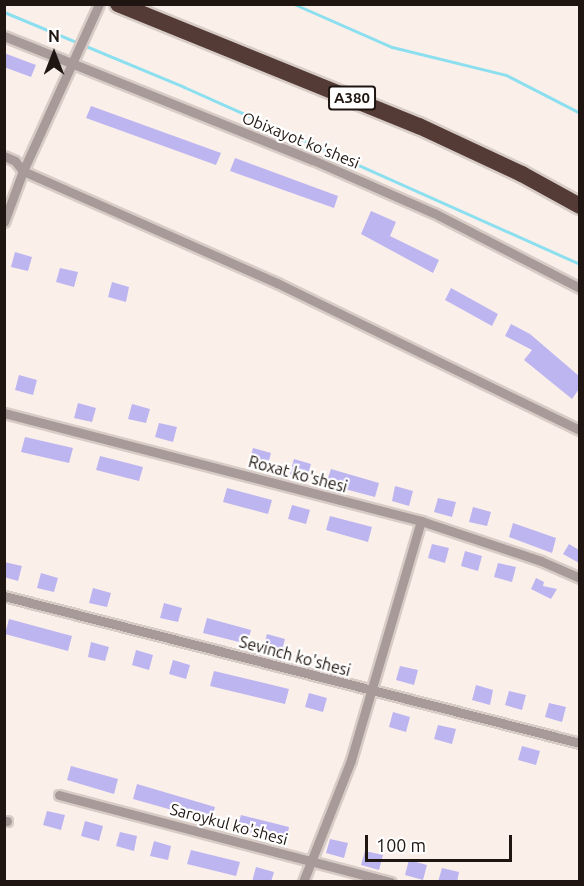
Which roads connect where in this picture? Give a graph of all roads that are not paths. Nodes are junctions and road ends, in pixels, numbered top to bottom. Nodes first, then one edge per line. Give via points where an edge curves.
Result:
1 (99, 4) edge
2 (118, 4) edge
3 (4, 36) edge
4 (72, 60) junction
5 (4, 156) edge
6 (23, 171) junction
7 (579, 206) edge
8 (4, 222) edge
9 (579, 288) edge
10 (4, 413) edge
11 (579, 430) edge
12 (421, 521) junction
13 (579, 578) edge
14 (4, 596) edge
15 (372, 692) junction
16 (579, 743) edge
17 (59, 795) dead end
18 (312, 861) junction
19 (303, 882) edge
20 (391, 882) edge

1 - 4 street
2 - 7 highway, A380 via 419,126 522,174
3 - 4 street, Obixayot ko'shesi
4 - 6 street
4 - 9 street, Obixayot ko'shesi via 408,202
5 - 6 street
6 - 8 street
6 - 11 street via 277,283
10 - 12 street, Roxat ko'shesi
12 - 13 street, Roxat ko'shesi via 541,561
12 - 15 street
14 - 15 street, Sevinch ko'shesi
15 - 16 street, Sevinch ko'shesi
15 - 18 street
17 - 18 street, Saroykul ko'shesi
18 - 19 street
18 - 20 street, Saroykul ko'shesi

